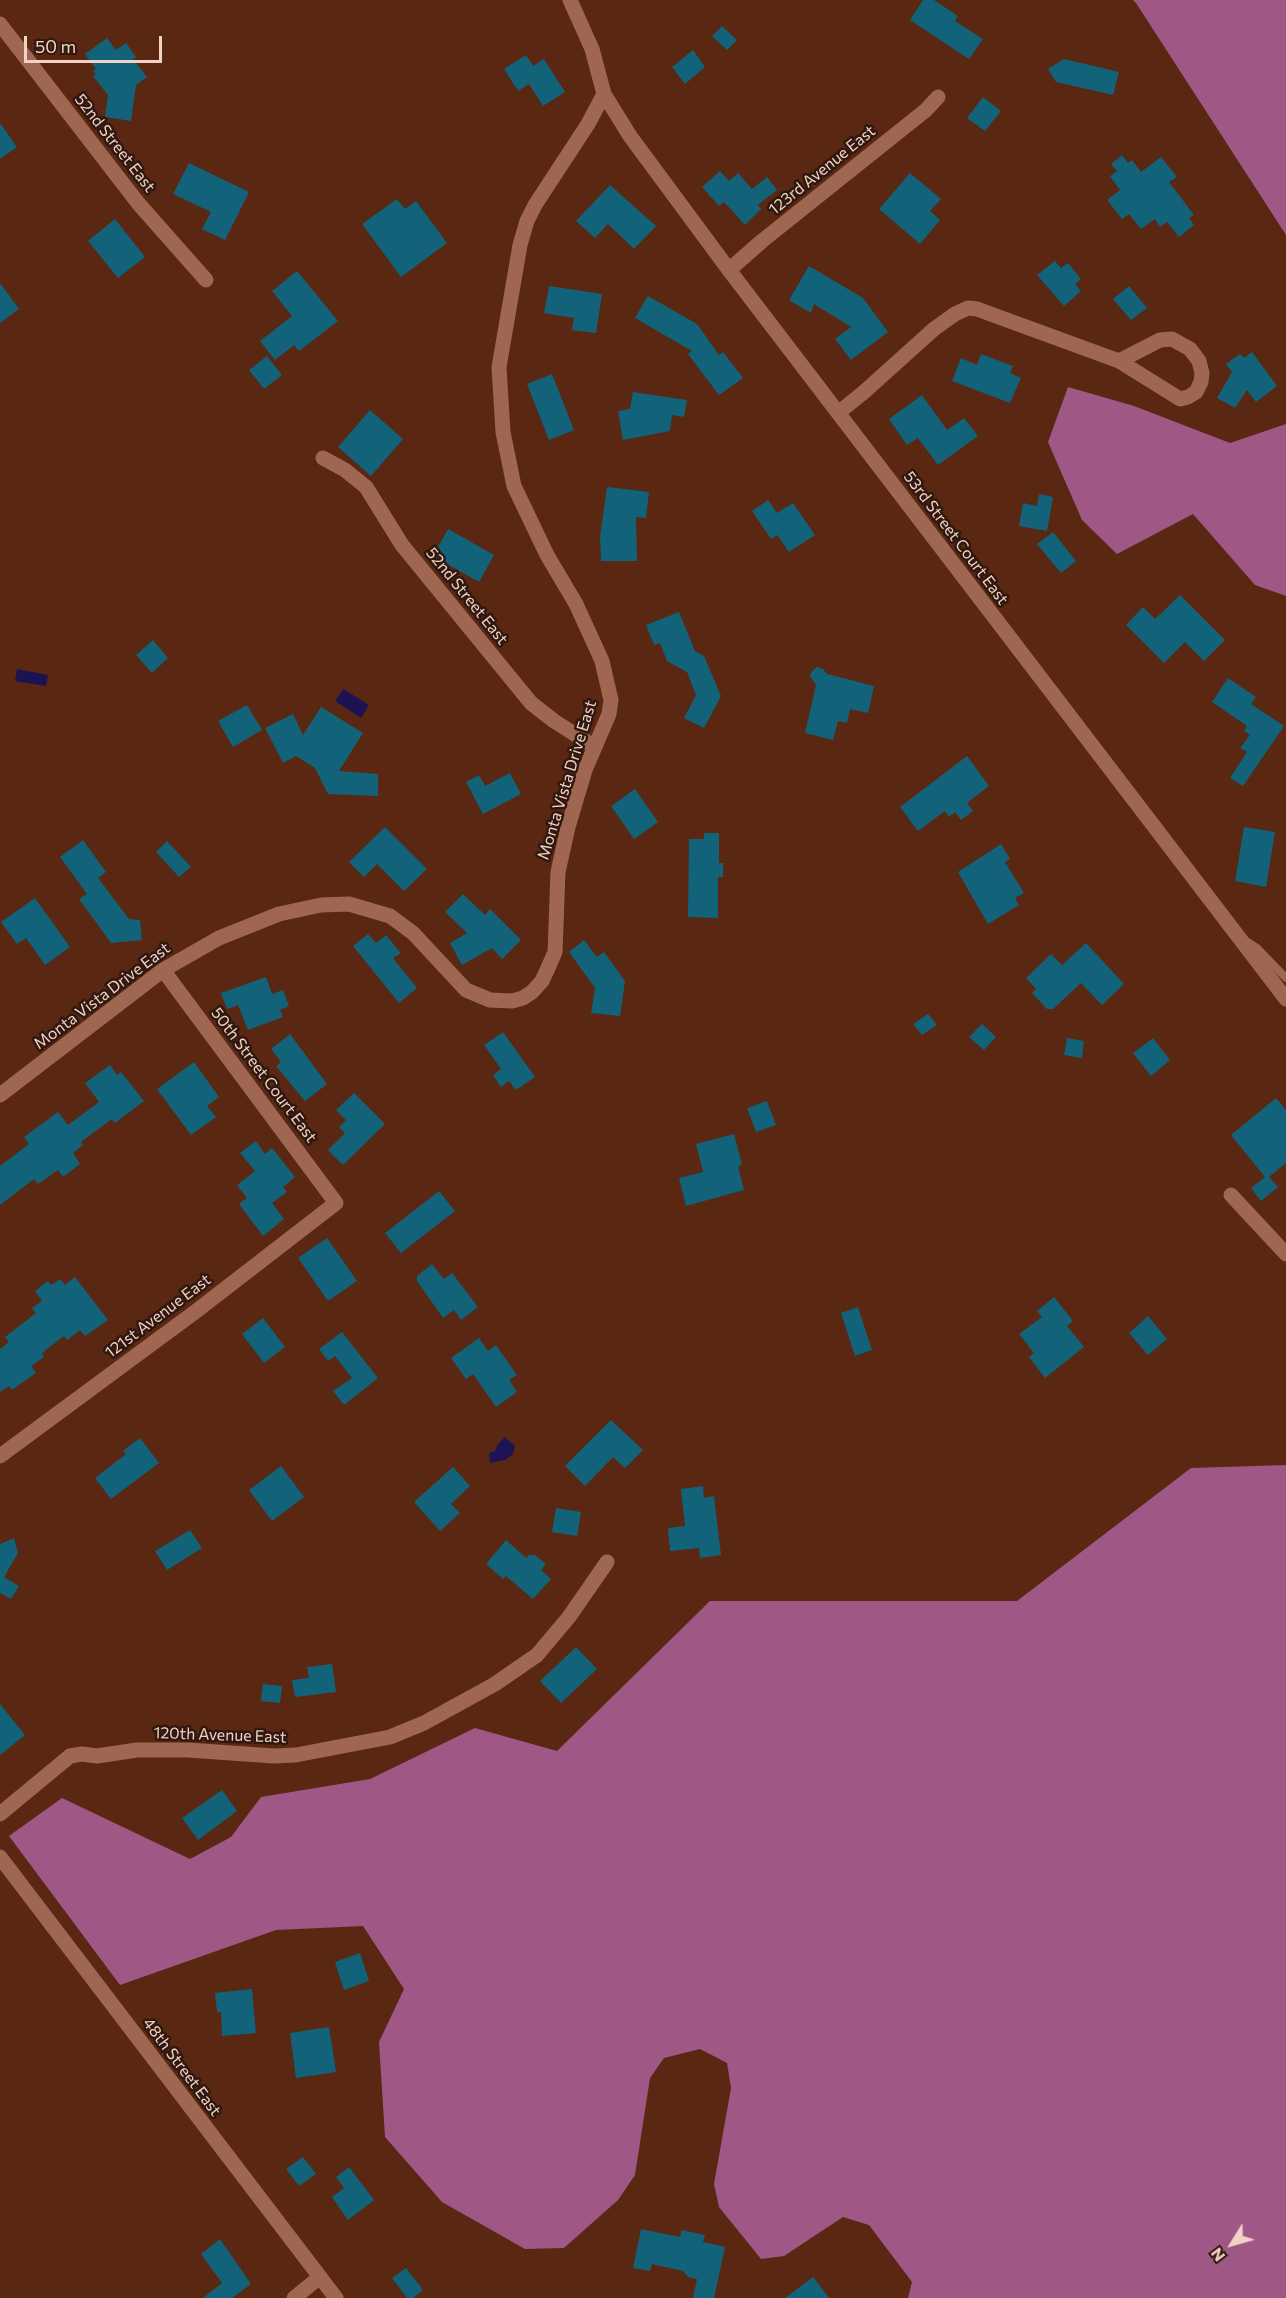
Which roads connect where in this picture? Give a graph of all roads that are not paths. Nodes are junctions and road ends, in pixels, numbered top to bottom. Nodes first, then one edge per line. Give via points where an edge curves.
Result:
1 (570, 0) edge
2 (0, 24) edge
3 (604, 94) junction
4 (938, 97) dead end
5 (729, 270) junction
6 (206, 280) dead end
7 (1119, 361) junction
8 (838, 413) junction
9 (323, 458) dead end
10 (595, 747) junction
11 (1239, 936) junction
12 (163, 970) junction
13 (1286, 978) edge
14 (1286, 999) edge
15 (0, 1095) edge
16 (1231, 1195) dead end
17 (336, 1203) joint
18 (1286, 1254) edge
19 (0, 1456) edge
20 (607, 1562) dead end
21 (0, 1814) edge
22 (0, 1857) edge
23 (320, 2277) junction
24 (294, 2298) edge
25 (336, 2298) edge

1 - 3 street via 592,49
2 - 6 street, 52nd Street East via 138,203
3 - 5 street, 53rd Street Court East via 630,136
3 - 10 street, Monta Vista Drive East via 527,221 499,367 503,432 514,486 576,604 610,689 609,714
4 - 5 street, 123rd Avenue East
5 - 8 street, 53rd Street Court East
7 - 7 street via 1179,399 1196,392 1202,382 1199,361 1190,349 1172,339 1160,340
7 - 8 street via 968,308 934,328
8 - 11 street, 53rd Street Court East
9 - 10 street, 52nd Street East via 366,487 402,545 531,703
10 - 12 street, Monta Vista Drive East via 585,770 558,872 555,952 542,981 523,998 490,1000 466,990 403,924 349,904 279,914 219,938
11 - 13 lane via 1257,948
11 - 14 street, 53rd Street Court East
12 - 15 street, Monta Vista Drive East
12 - 17 street, 50th Street Court East
16 - 18 street
17 - 19 street, 121st Avenue East
20 - 21 street, 120th Avenue East via 537,1655 495,1684 424,1723 399,1733 296,1755 137,1750 70,1756
22 - 23 street, 48th Street East
23 - 24 street
23 - 25 street, 48th Street East

